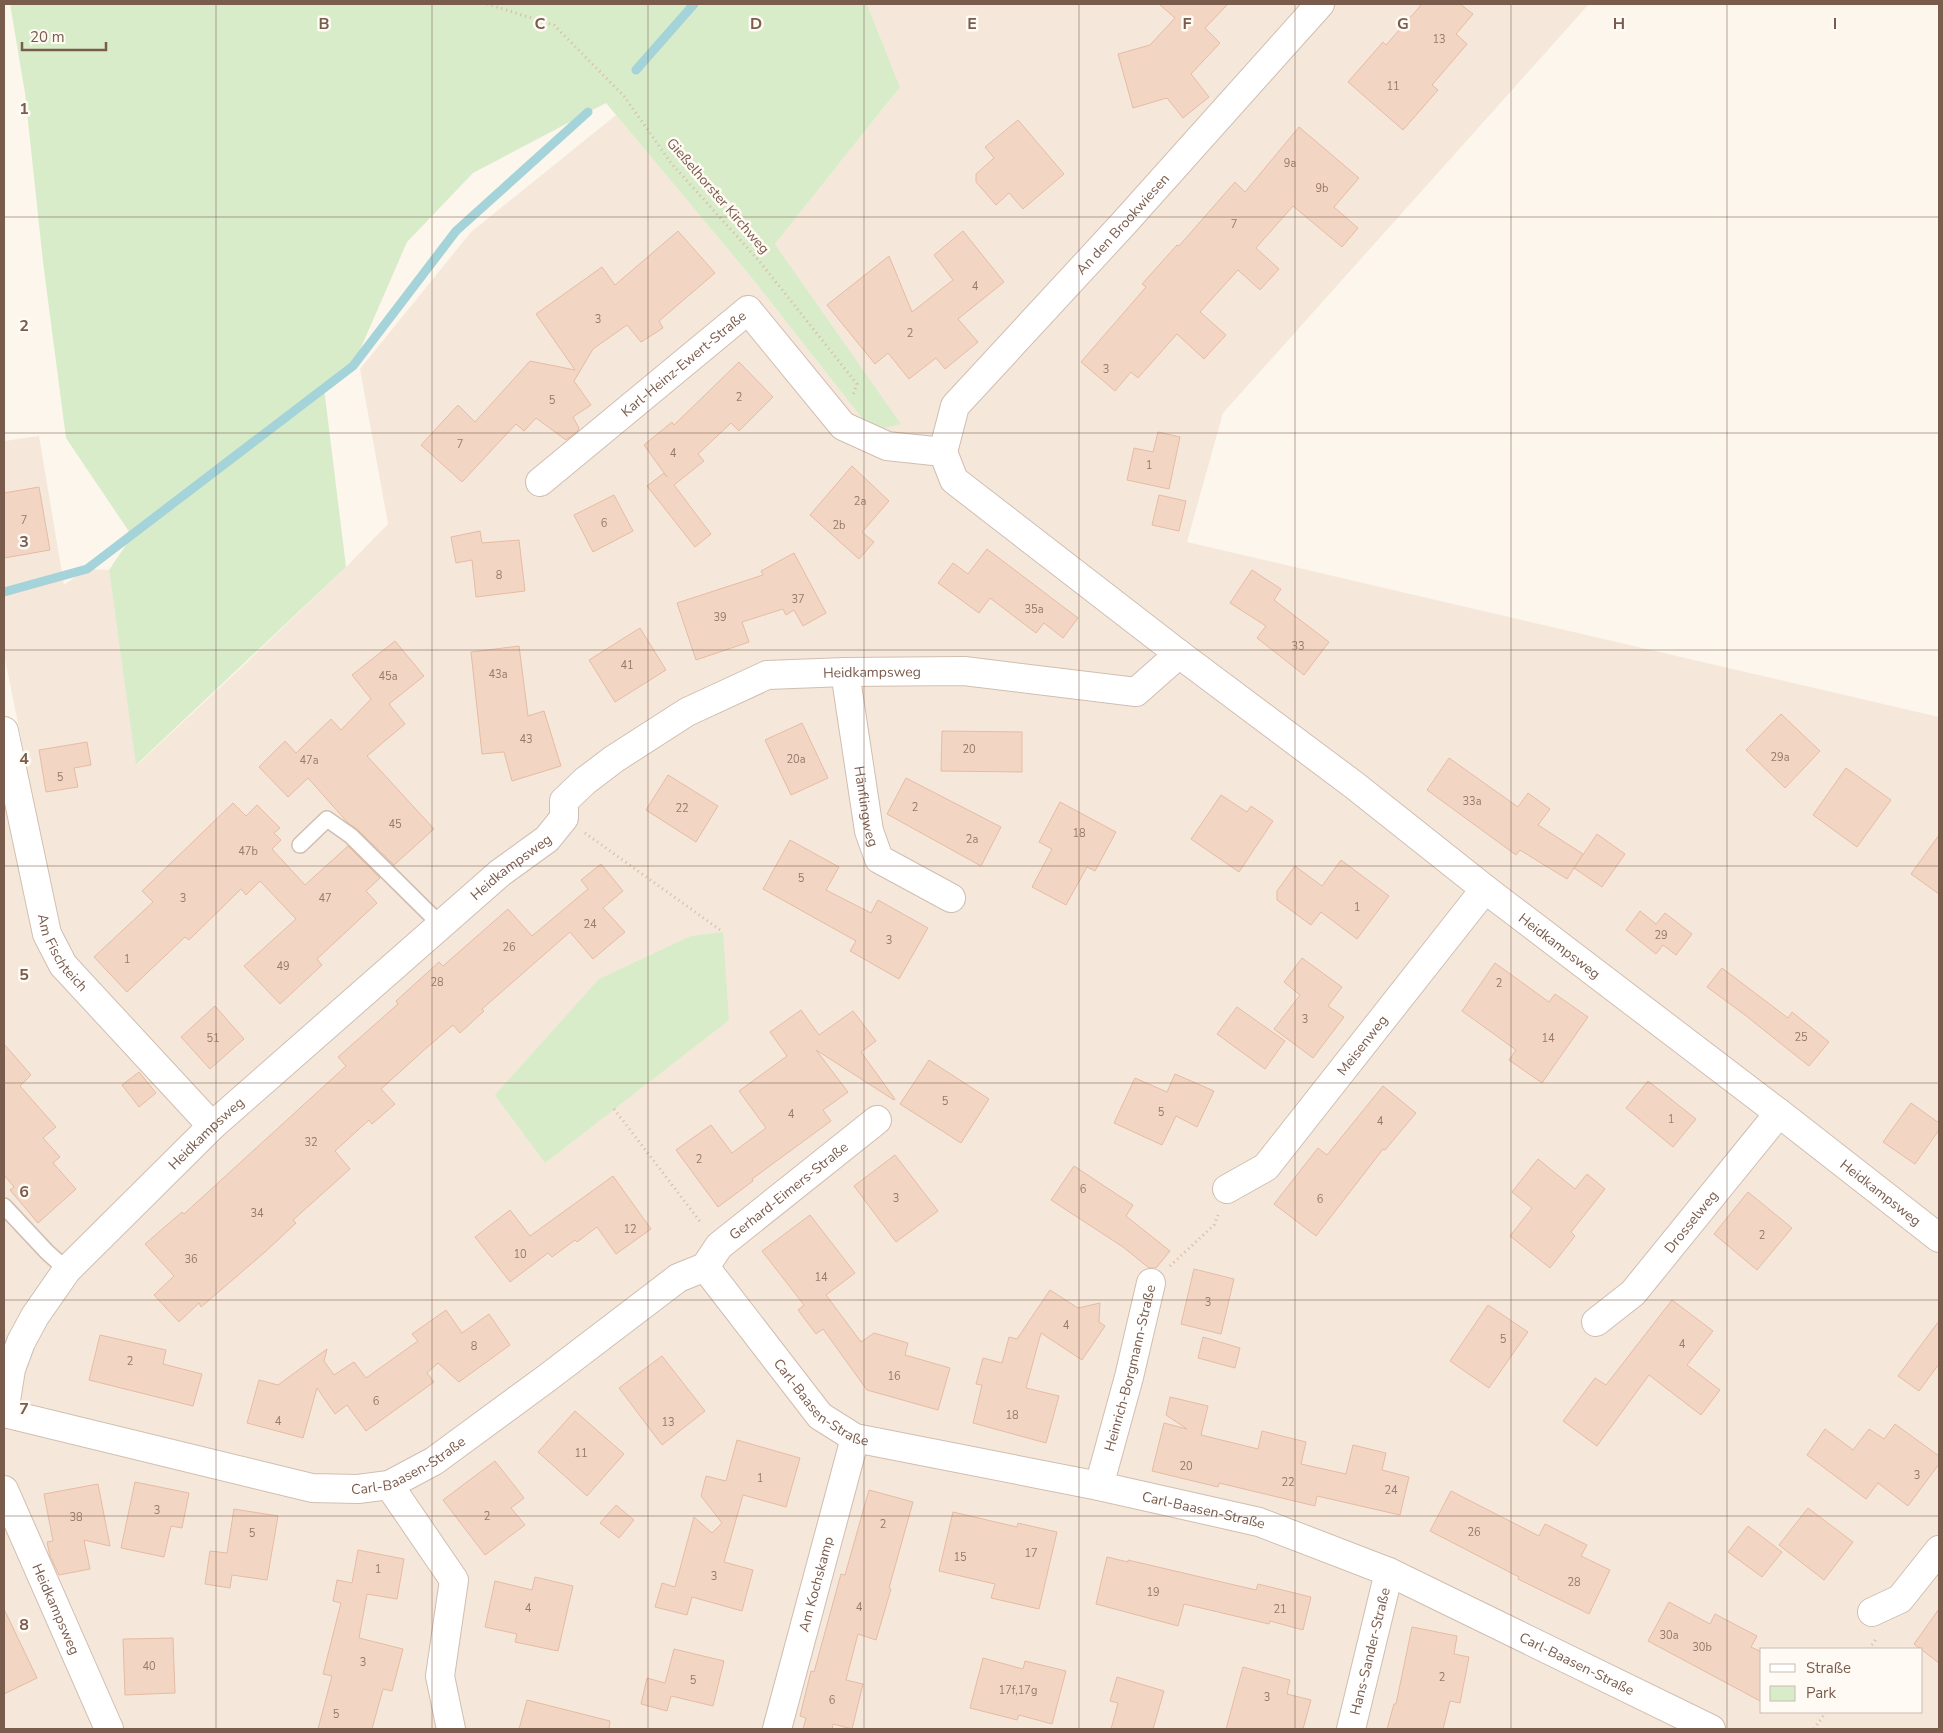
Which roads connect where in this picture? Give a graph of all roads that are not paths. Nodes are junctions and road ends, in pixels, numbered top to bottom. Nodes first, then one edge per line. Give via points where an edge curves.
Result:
1 (1320, 4) edge
2 (943, 452) junction
3 (540, 482) dead end
4 (1179, 654) junction
5 (845, 672) junction
6 (5, 743) edge
7 (300, 845) dead end
8 (1485, 889) junction
9 (951, 898) dead end
10 (441, 925) junction
11 (1779, 1113) junction
12 (877, 1120) dead end
13 (212, 1126) junction
14 (1227, 1189) road end
15 (4, 1206) edge
16 (1939, 1238) edge
17 (712, 1257) junction
18 (67, 1270) junction
19 (1151, 1283) road end
20 (1596, 1322) dead end
21 (4, 1413) edge
22 (855, 1438) junction
23 (389, 1485) junction
24 (1099, 1486) junction
25 (4, 1490) edge
26 (1939, 1550) edge
27 (1389, 1572) junction
28 (1872, 1612) dead end
29 (1670, 1720) edge
30 (109, 1729) edge
31 (451, 1729) edge
32 (777, 1729) edge
33 (1351, 1729) edge
34 (1711, 1729) edge

1 - 2 street, An den Brookwiesen via 955,406
2 - 3 street, Karl-Heinz-Ewert-Straße via 887,446 843,426 748,310
2 - 4 street, Heidkampsweg via 954,480
4 - 5 street, Heidkampsweg via 1136,692 964,670
4 - 8 street, Heidkampsweg via 1354,785
5 - 9 street, Hänflingweg via 869,831 879,859
5 - 10 street, Heidkampsweg via 767,675 687,712 585,781 564,801 564,818 547,839 500,873
6 - 13 street, Am Fischteich via 47,934 63,965
7 - 10 lane via 327,819 351,836
8 - 11 street, Heidkampsweg
8 - 14 street, Meisenweg via 1266,1166
10 - 13 street, Heidkampsweg
11 - 16 street, Heidkampsweg
11 - 20 street, Drosselweg via 1633,1294
12 - 17 street, Gerhard-Eimers-Straße
13 - 18 street, Heidkampsweg
15 - 18 lane
17 - 22 street, Carl-Baasen-Straße via 820,1416
17 - 23 street, Carl-Baasen-Straße via 678,1278 434,1461
18 - 21 street, Heidkampsweg via 21,1342 11,1369
19 - 24 street, Heinrich-Borgmann-Straße
21 - 23 street, Carl-Baasen-Straße via 312,1488 358,1489
22 - 24 street, Carl-Baasen-Straße
22 - 32 street, Am Kochskamp
23 - 31 street via 454,1580 440,1676
24 - 27 street, Carl-Baasen-Straße via 1259,1522
25 - 30 street, Heidkampsweg
26 - 28 street via 1900,1599
27 - 29 street, Carl-Baasen-Straße
27 - 33 street, Hans-Sander-Straße
29 - 34 street, Carl-Baasen-Straße

